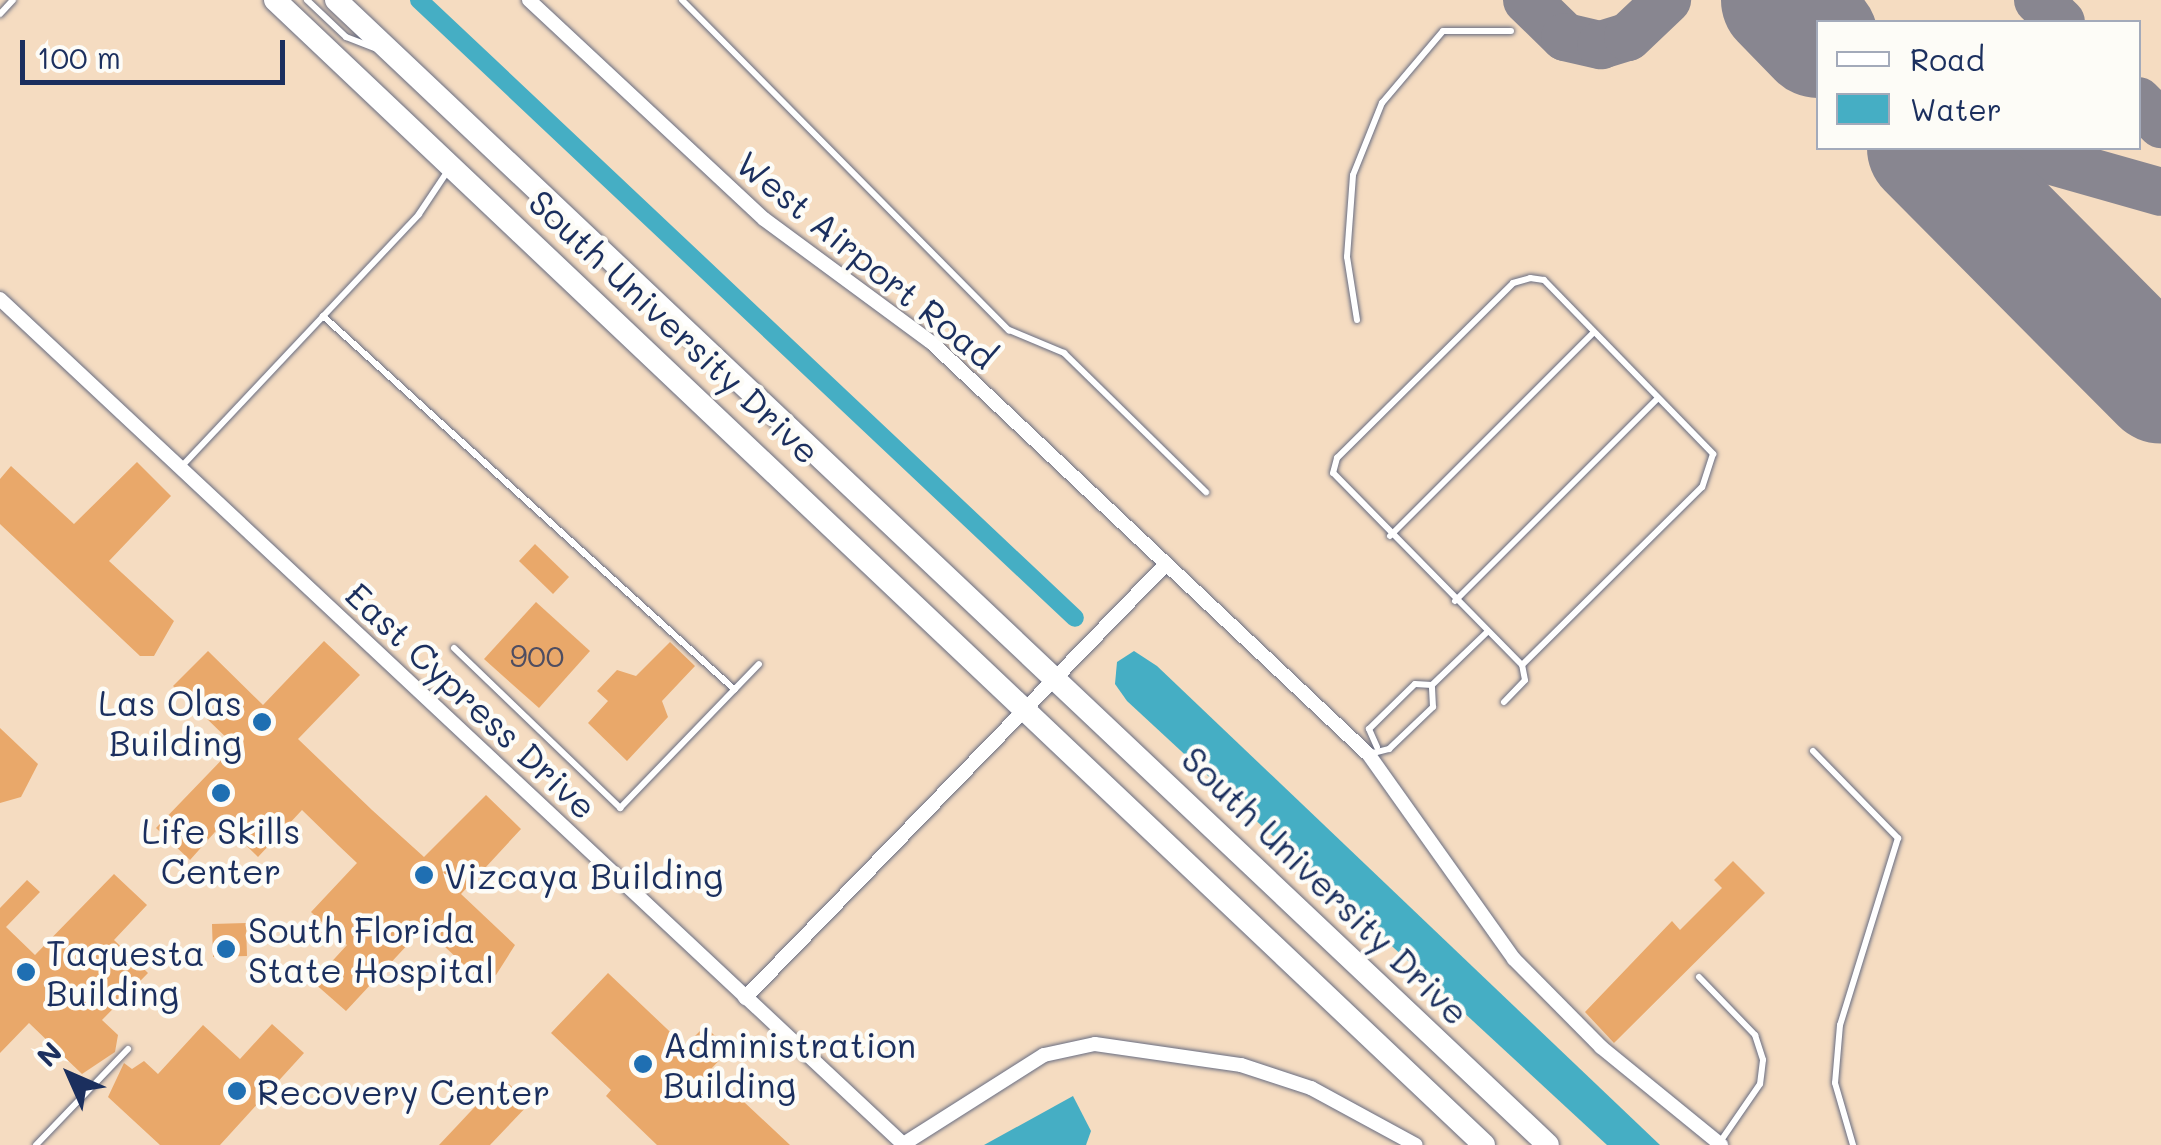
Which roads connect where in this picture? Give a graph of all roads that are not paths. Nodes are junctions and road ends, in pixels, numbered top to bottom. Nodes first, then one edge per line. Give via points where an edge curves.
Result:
1 (13, 0) edge
2 (275, 0) edge
3 (307, 0) edge
4 (336, 0) edge
5 (682, 0) edge
6 (532, 1) edge
7 (0, 14) edge
8 (1511, 31) dead end
9 (395, 55) junction
10 (452, 165) junction
11 (0, 299) edge
12 (323, 316) junction
13 (1358, 320) dead end
14 (1594, 332) junction
15 (1658, 398) junction
16 (180, 468) junction
17 (1206, 492) dead end
18 (1390, 536) junction
19 (1166, 564) junction
20 (1456, 601) junction
21 (1487, 632) junction
22 (454, 648) dead end
23 (759, 664) dead end
24 (1522, 665) junction
25 (1055, 675) junction
26 (1432, 685) junction
27 (735, 690) junction
28 (1504, 702) dead end
29 (1028, 704) junction
30 (1373, 751) junction
31 (1813, 751) dead end
32 (1699, 977) dead end
33 (746, 998) junction
34 (128, 1049) dead end
35 (1720, 1144) edge
36 (36, 1145) edge
37 (903, 1145) edge
38 (1416, 1145) edge
39 (1484, 1145) edge
40 (1548, 1145) edge
41 (1853, 1145) edge

1 - 7 lane
2 - 10 main road, South University Drive
3 - 9 lane via 346,37
4 - 9 main road, South University Drive
5 - 17 lane via 1009,330 1064,353
6 - 19 street, West Airport Road via 764,219 932,344
8 - 13 lane via 1443,31 1382,103 1354,175 1347,258
9 - 25 main road, South University Drive
10 - 12 lane
10 - 29 main road, South University Drive
11 - 16 street, East Cypress Drive
12 - 16 lane
12 - 27 lane
14 - 15 lane
14 - 18 lane
14 - 18 lane via 1544,280 1513,283 1336,458 1338,484
15 - 20 lane
15 - 24 lane via 1713,454 1712,470
16 - 33 street, East Cypress Drive
18 - 20 lane
19 - 25 street
19 - 30 street, West Airport Road
20 - 21 lane
21 - 24 lane
21 - 26 lane
22 - 27 lane via 620,808
23 - 27 lane
24 - 28 lane via 1525,680
25 - 29 street
25 - 40 main road, South University Drive
26 - 30 lane via 1432,708 1390,750
26 - 30 lane via 1415,684 1369,729
29 - 33 street
29 - 39 main road, South University Drive
30 - 35 street, West Airport Road via 1514,959 1601,1047
31 - 41 lane via 1898,838 1840,1024 1835,1083
32 - 35 lane via 1755,1035 1763,1060 1760,1084
33 - 37 street, East Cypress Drive
34 - 36 lane
37 - 38 street via 1044,1055 1119,1046 1202,1056 1312,1088

